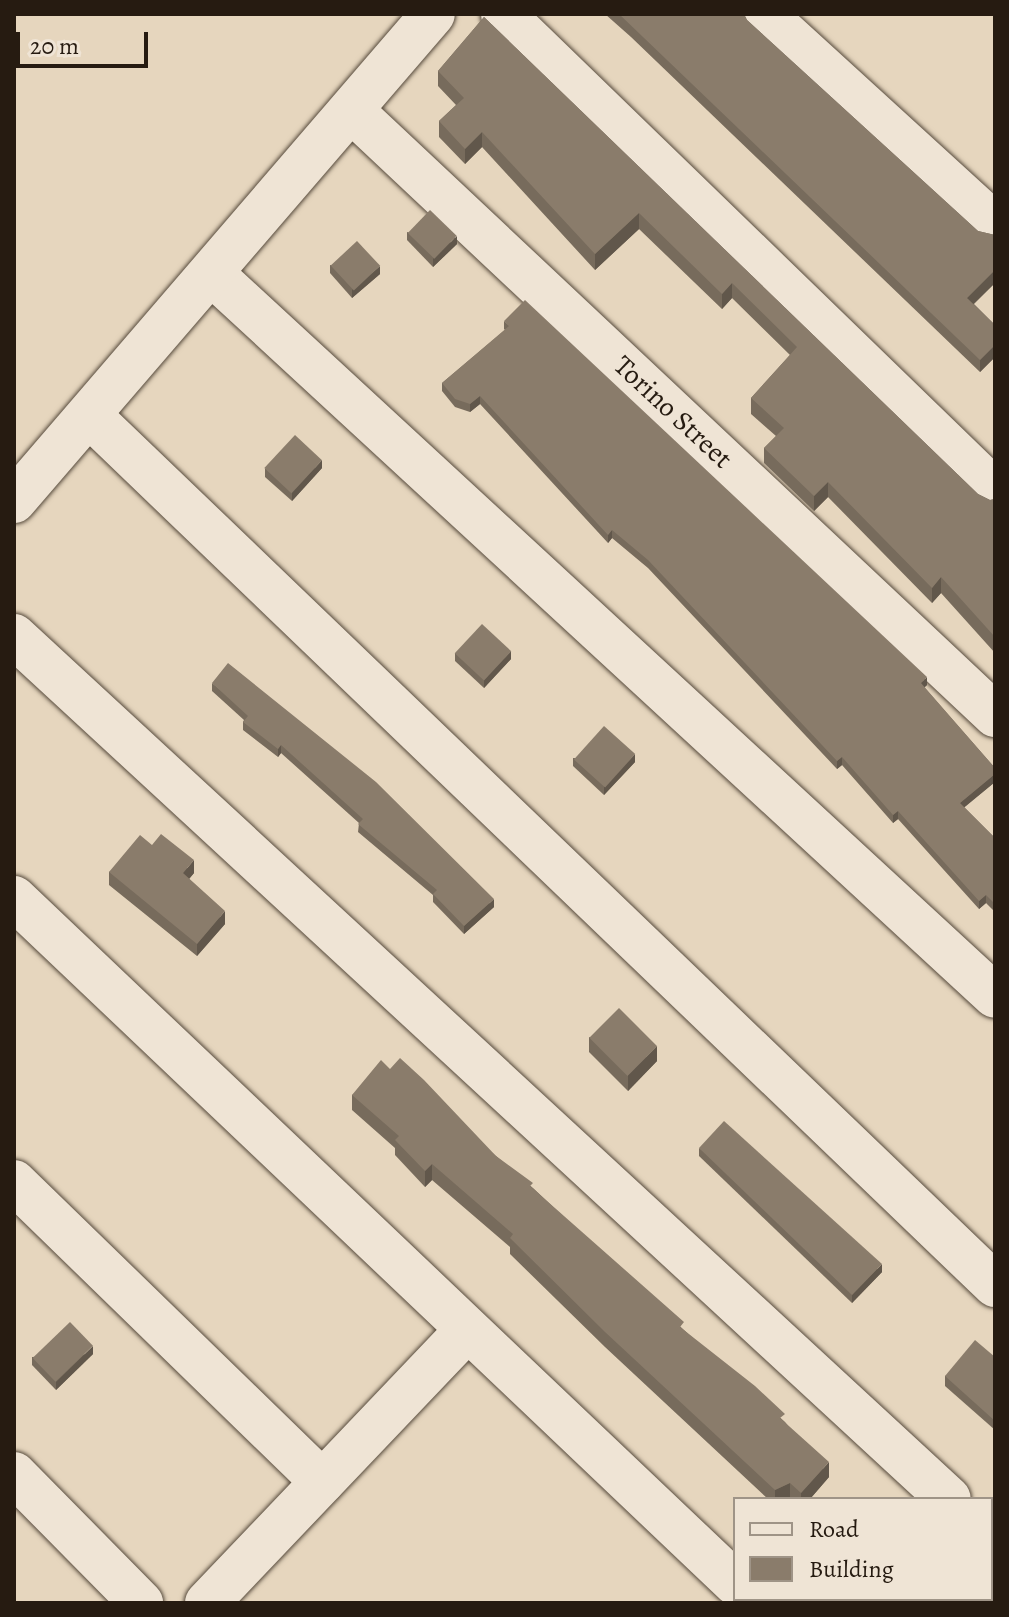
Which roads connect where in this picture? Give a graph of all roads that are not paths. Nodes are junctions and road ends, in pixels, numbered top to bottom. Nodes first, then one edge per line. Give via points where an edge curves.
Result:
1 (433, 14) edge
2 (503, 14) edge
3 (764, 14) edge
4 (351, 110) junction
5 (995, 225) edge
6 (211, 273) junction
7 (89, 415) junction
8 (995, 491) edge
9 (14, 501) edge
10 (14, 636) edge
11 (995, 715) edge
12 (14, 898) edge
13 (995, 996) edge
14 (14, 1182) edge
15 (995, 1285) edge
16 (467, 1330) junction
17 (14, 1474) edge
18 (322, 1482) junction
19 (947, 1497) edge
20 (733, 1581) edge
21 (141, 1603) edge
22 (207, 1603) edge

1 - 4 street
2 - 8 street
3 - 5 street
4 - 6 street
4 - 11 street, Torino Street
6 - 7 street
6 - 13 street
7 - 9 street
7 - 15 street
10 - 19 street
12 - 16 street
14 - 18 street
16 - 18 street
16 - 20 street
17 - 21 street
18 - 22 street

